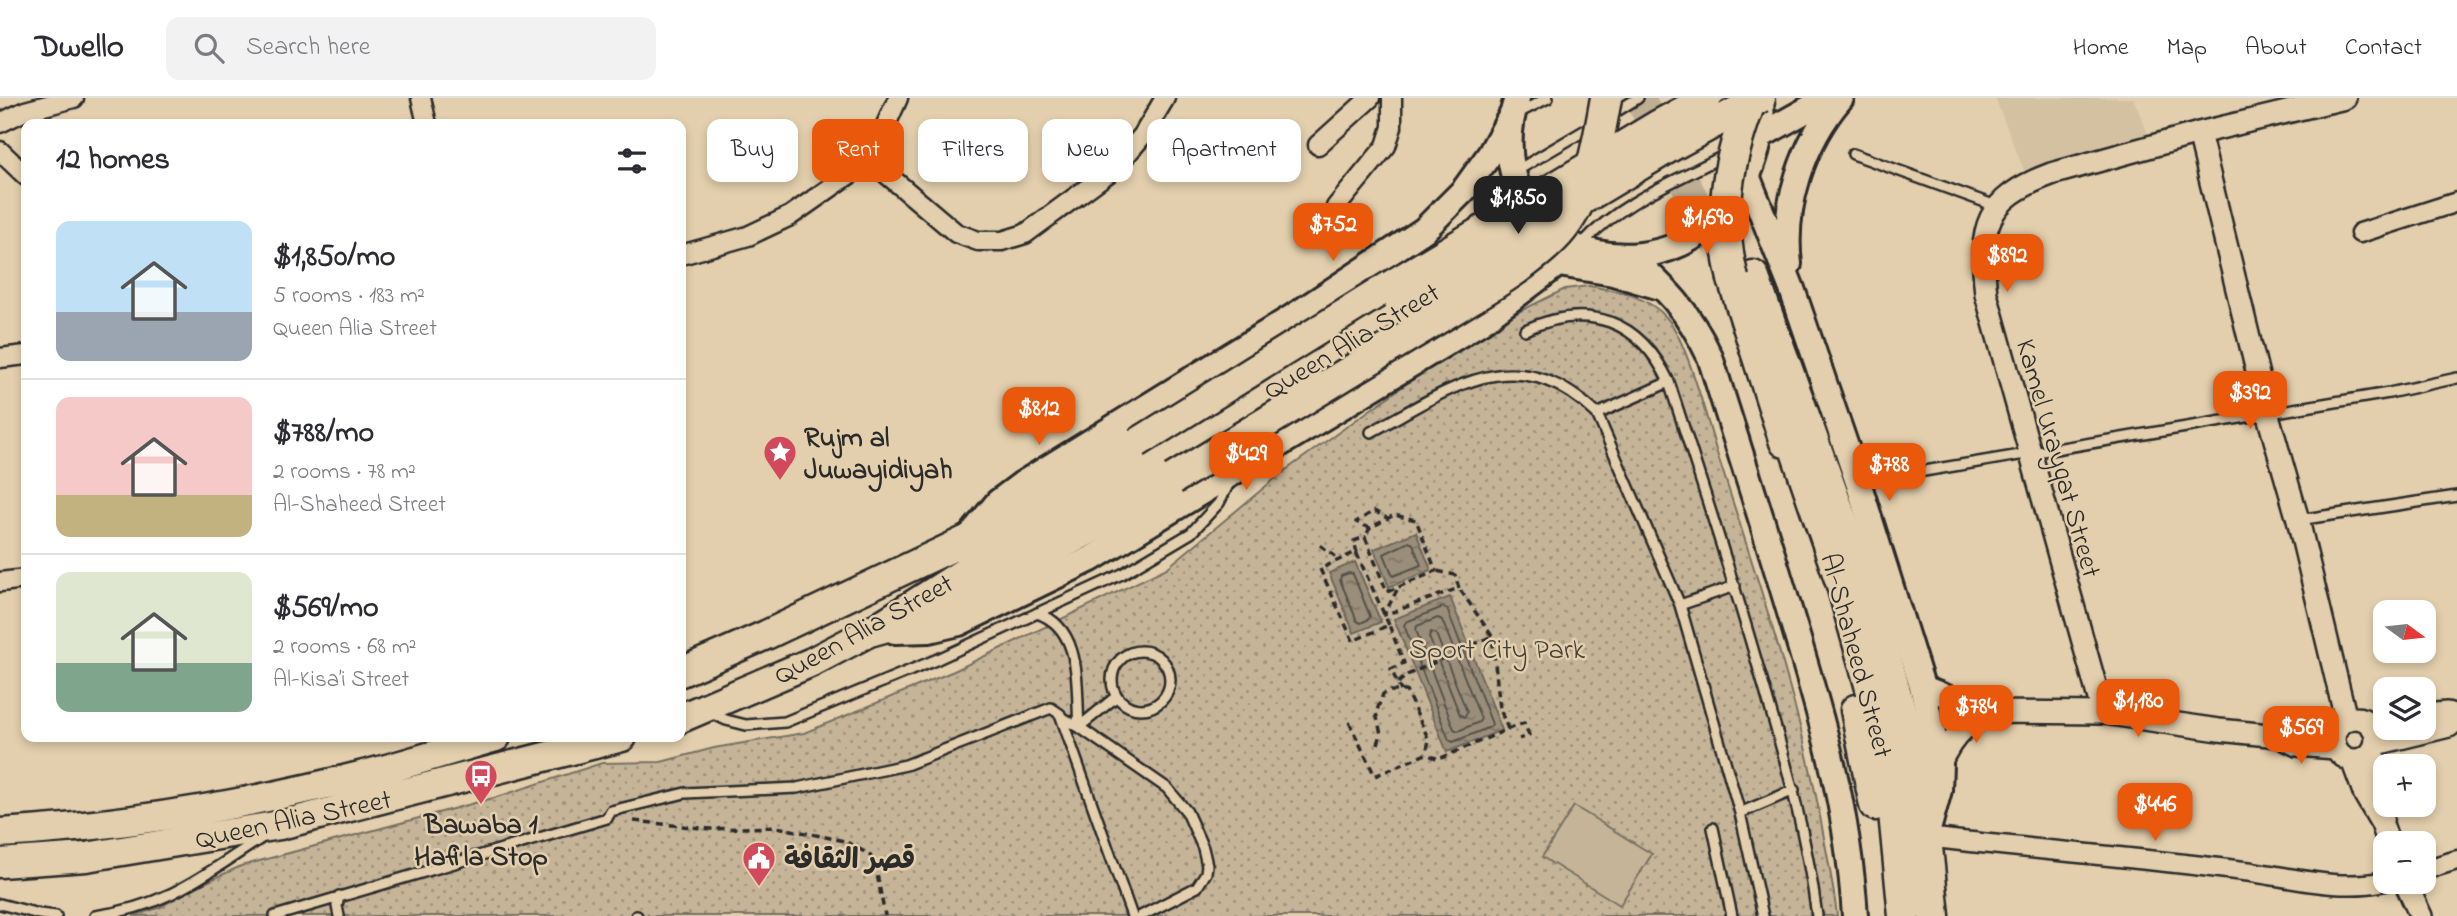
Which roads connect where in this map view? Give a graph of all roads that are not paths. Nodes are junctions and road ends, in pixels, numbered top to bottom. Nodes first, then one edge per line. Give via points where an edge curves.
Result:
1 (74, 98) edge
2 (421, 98) edge
3 (898, 98) edge
4 (1165, 98) edge
5 (1370, 98) edge
6 (1392, 98) edge
7 (1548, 98) edge
8 (1606, 98) edge
9 (1638, 98) edge
10 (1707, 98) edge
11 (1741, 98) edge
12 (1752, 98) edge
13 (1761, 98) edge
14 (1828, 98) edge
15 (1841, 98) edge
16 (2345, 98) edge
17 (30, 105) edge
18 (1514, 107) edge
19 (425, 119) edge
20 (889, 119) edge
21 (0, 123) edge
22 (2199, 133) junction
23 (1760, 136) junction
24 (1318, 145) dead end
25 (0, 151) edge
26 (1853, 154) dead end
27 (21, 171) edge
28 (1513, 173) junction
29 (1748, 178) junction
30 (839, 182) edge
31 (896, 182) edge
32 (2457, 202) edge
33 (1336, 206) dead end
34 (1998, 207) junction
35 (1423, 230) junction
36 (2360, 233) dead end
37 (1579, 248) junction
38 (686, 254) edge
39 (1631, 257) junction
40 (1559, 264) junction
41 (1792, 289) junction
42 (1667, 290) junction
43 (1482, 321) junction
44 (1525, 330) dead end
45 (21, 356) edge
46 (0, 358) edge
47 (2457, 378) edge
48 (1669, 382) junction
49 (2267, 412) junction
50 (1597, 414) junction
51 (1371, 432) dead end
52 (2029, 452) junction
53 (1154, 461) junction
54 (1235, 472) junction
55 (1858, 482) junction
56 (2457, 496) edge
57 (2298, 520) junction
58 (969, 539) junction
59 (21, 580) edge
60 (0, 582) edge
61 (1735, 586) junction
62 (1680, 606) junction
63 (1037, 613) junction
64 (873, 629) junction
65 (686, 670) edge
66 (1922, 686) junction
67 (1117, 696) junction
68 (2000, 712) junction
69 (692, 713) edge
70 (2103, 713) junction
71 (2436, 714) edge
72 (2457, 717) edge
73 (1062, 718) junction
74 (1079, 727) junction
75 (2353, 732) edge
76 (479, 742) edge
77 (603, 742) edge
78 (2375, 747) junction
79 (1940, 764) junction
80 (1794, 790) junction
81 (1740, 813) junction
82 (280, 825) junction
83 (1713, 828) dead end
84 (2384, 831) edge
85 (2386, 831) edge
86 (0, 833) edge
87 (1926, 837) junction
88 (2457, 860) edge
89 (0, 863) edge
90 (2436, 866) edge
91 (2373, 884) edge
92 (2411, 894) edge
93 (339, 895) junction
94 (0, 904) edge
95 (55, 916) edge
96 (96, 916) edge
97 (275, 916) edge
98 (339, 916) edge
99 (1132, 916) edge
100 (1141, 916) edge
101 (1732, 916) edge
102 (1763, 916) edge
103 (1817, 916) edge
104 (1855, 916) edge
105 (1884, 916) edge
106 (1904, 916) edge
107 (1934, 916) edge
108 (2421, 916) edge

1 - 17 street
2 - 19 street
3 - 20 street
4 - 31 street via 1143,135 1115,168 1025,234 1002,241 978,241 956,233
5 - 24 street
6 - 33 street via 1392,127 1386,146
7 - 18 lane
8 - 53 highway, bridge via 1594,160 1577,207 1562,230 1537,253 1450,311
9 - 28 lane
10 - 53 main road, Queen Alia Street, bridge via 1398,281
11 - 28 lane via 1561,204 1547,206
12 - 105 highway, bridge via 1726,191 1728,260 1821,568 1874,793
13 - 23 main road
13 - 53 main road, Queen Alia Street, bridge via 1422,295
14 - 23 main road
15 - 41 main road via 1816,135 1793,194 1788,226
16 - 22 street, Kamel Urayqat Street
17 - 21 street
18 - 28 main road via 1508,145
18 - 35 main road via 1490,154 1464,190
22 - 34 street, Kamel Urayqat Street via 2029,182
22 - 49 street
23 - 29 main road
23 - 37 lane via 1620,211
25 - 27 street
26 - 34 lane
28 - 37 main road via 1521,199 1536,221 1556,238
29 - 39 main road via 1738,195 1700,233 1667,250
29 - 41 main road
30 - 38 street via 790,216 748,236
32 - 36 street
34 - 52 street, Kamel Urayqat Street via 1986,229 1982,259 1986,294
35 - 43 main road via 1453,245 1474,272 1480,287
35 - 58 main road via 1291,318 1022,484 998,502
37 - 39 main road
37 - 40 main road
39 - 42 main road
40 - 42 main road via 1613,273
40 - 43 main road
41 - 55 main road
42 - 104 main road via 1684,310 1710,357 1825,728 1840,792
43 - 54 main road
44 - 48 lane via 1567,316 1609,321 1646,345
45 - 46 street
47 - 49 lane
48 - 50 lane
48 - 61 lane
49 - 52 lane
49 - 57 street
50 - 51 lane via 1583,400 1547,380 1506,374 1466,381
50 - 62 lane
52 - 55 lane
52 - 70 street, Kamel Urayqat Street
53 - 58 main road, Queen Alia Street
53 - 64 highway via 1111,517 936,612
54 - 63 lane via 1219,503 1191,533 1122,574
54 - 64 main road via 1091,559 959,624 929,630
55 - 66 main road
56 - 57 lane
57 - 75 street
58 - 65 main road, Queen Alia Street
59 - 60 street
61 - 62 lane
61 - 80 lane
62 - 81 lane
63 - 69 lane via 785,722 746,725
63 - 74 lane via 1050,617 1072,647
64 - 69 main road, Queen Alia Street via 812,662
66 - 68 street
66 - 79 main road
67 - 67 lane via 1132,707 1158,702 1169,687 1168,669 1146,651 1127,654 1114,668
67 - 74 lane
68 - 70 street
68 - 79 street via 1969,723 1956,734
70 - 75 street via 2278,736 2296,731
71 - 72 street
72 - 78 street via 2449,726
73 - 74 lane
73 - 93 lane via 1055,709 1047,708 906,765 797,788 685,793 611,811 607,818
73 - 99 lane
74 - 100 lane via 1167,788 1187,813 1203,848 1206,873 1197,887
75 - 78 street via 2372,726
75 - 78 street via 2360,760
75 - 84 street via 2365,795
76 - 86 main road, Queen Alia Street via 368,774 200,809
77 - 82 main road, Queen Alia Street
78 - 85 street
79 - 87 main road via 1939,790
80 - 81 lane
80 - 103 lane
81 - 102 lane
82 - 89 main road, Queen Alia Street via 86,857
82 - 96 lane via 171,895
83 - 101 lane
87 - 91 street via 2330,883
87 - 106 highway, Al-Shaheed Street via 1911,748 1861,575 1746,279 1876,706 1889,761
87 - 107 highway, Al-Shaheed Street
88 - 90 street
92 - 108 street
93 - 97 lane
93 - 98 lane
94 - 95 lane

